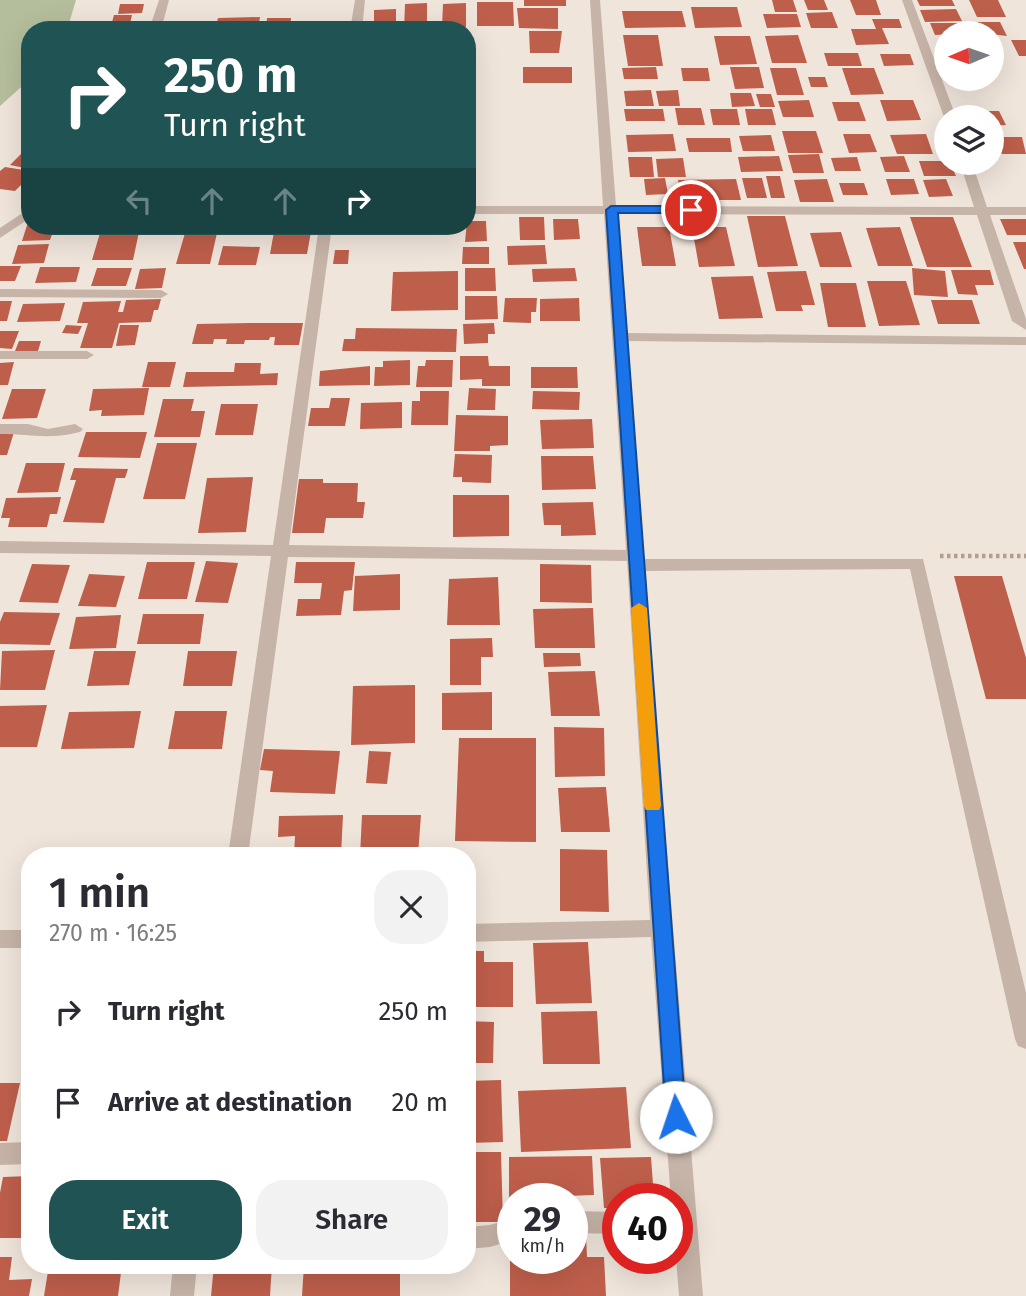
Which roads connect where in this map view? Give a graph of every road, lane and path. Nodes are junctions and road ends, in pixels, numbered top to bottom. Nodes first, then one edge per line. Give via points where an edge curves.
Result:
1 (164, 0) edge
2 (360, 0) edge
3 (595, 0) edge
4 (907, 0) edge
5 (158, 21) edge
6 (357, 21) edge
7 (946, 105) edge
8 (970, 175) edge
9 (476, 210) edge
10 (611, 210) junction
11 (984, 211) junction
12 (1026, 211) edge
13 (21, 219) edge
14 (0, 234) edge
15 (324, 235) edge
16 (0, 293) edge
17 (161, 294) dead end
18 (1026, 326) edge
19 (619, 337) junction
20 (1026, 341) edge
21 (0, 355) edge
22 (87, 355) dead end
23 (0, 429) edge
24 (75, 429) dead end
25 (0, 547) edge
26 (279, 550) junction
27 (1026, 556) edge
28 (636, 560) junction
29 (917, 563) junction
30 (239, 847) edge
31 (661, 928) junction
32 (476, 933) edge
33 (0, 939) edge
34 (21, 939) edge
35 (1026, 1039) edge
36 (21, 1153) edge
37 (0, 1154) edge
38 (678, 1183) edge
39 (497, 1234) edge
40 (476, 1238) edge
41 (184, 1274) edge
42 (688, 1274) edge
43 (181, 1296) edge
44 (691, 1296) edge

1 - 5 street
2 - 6 street
3 - 10 street
4 - 7 street
8 - 11 street
9 - 10 street
10 - 11 street
10 - 19 street
11 - 12 street
11 - 18 street via 1019,321
13 - 14 street
15 - 26 street
16 - 17 street
19 - 20 street
19 - 28 street
21 - 22 street
23 - 24 street via 48,434
25 - 26 street
26 - 28 street
26 - 30 street
27 - 29 path via 927,556
28 - 29 street
28 - 31 street
29 - 35 street
31 - 32 street
31 - 38 street
33 - 34 street
36 - 37 street
39 - 40 street
41 - 43 street
42 - 44 street

